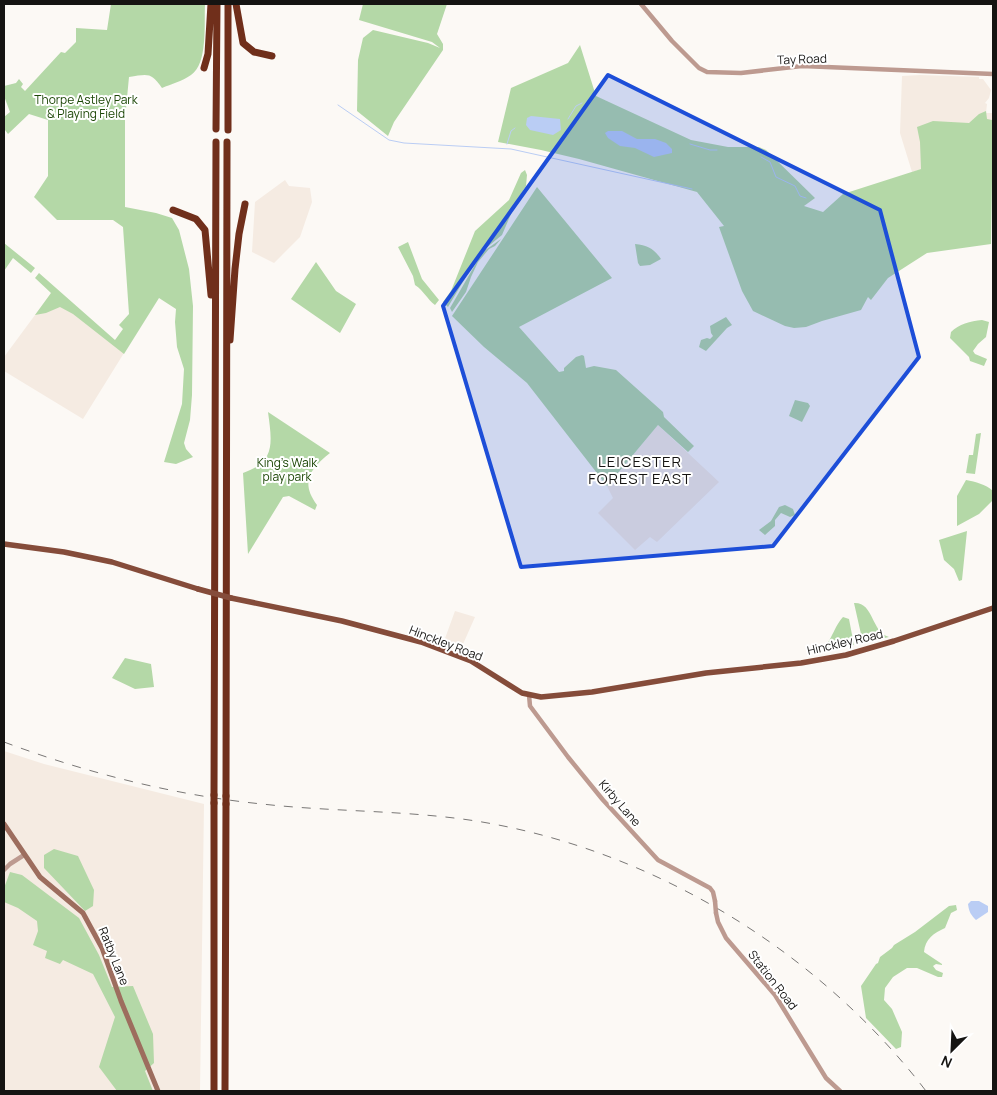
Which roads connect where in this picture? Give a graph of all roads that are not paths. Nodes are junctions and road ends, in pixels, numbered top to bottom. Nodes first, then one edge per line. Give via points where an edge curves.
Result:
1 (212, 4) edge
2 (217, 4) edge
3 (228, 4) edge
4 (236, 4) edge
5 (640, 4) edge
6 (272, 56) dead end
7 (204, 68) dead end
8 (993, 74) edge
9 (216, 129) dead end
10 (228, 130) dead end
11 (216, 142) dead end
12 (227, 142) dead end
13 (245, 204) dead end
14 (173, 210) dead end
15 (215, 330) junction
16 (226, 382) junction
17 (4, 544) edge
18 (993, 608) edge
19 (529, 695) junction
20 (4, 824) edge
21 (24, 855) junction
22 (4, 870) edge
23 (715, 901) joint
24 (158, 1091) edge
25 (214, 1091) edge
26 (225, 1091) edge
27 (840, 1091) edge

1 - 7 highway
2 - 9 highway
3 - 10 highway
4 - 6 highway via 244,43 254,52
5 - 8 street, Tay Road via 691,60 707,72 740,73 802,66
11 - 15 highway
12 - 16 highway
13 - 16 highway via 236,260
14 - 15 highway via 196,218 204,230
15 - 25 highway
16 - 26 highway
17 - 19 main road, Hinckley Road, bridge via 112,562 242,601 342,621 421,642 471,661 515,690
18 - 19 main road, Hinckley Road via 894,642 846,654 576,695
19 - 23 street, Kirby Lane via 530,706 544,725 634,834 658,860 710,888
20 - 21 main road, Ratby Lane
21 - 22 street
21 - 24 main road, Ratby Lane via 40,877 83,913 102,948 120,1001
23 - 27 street, Station Road, bridge via 718,922 726,938 775,995 826,1078

